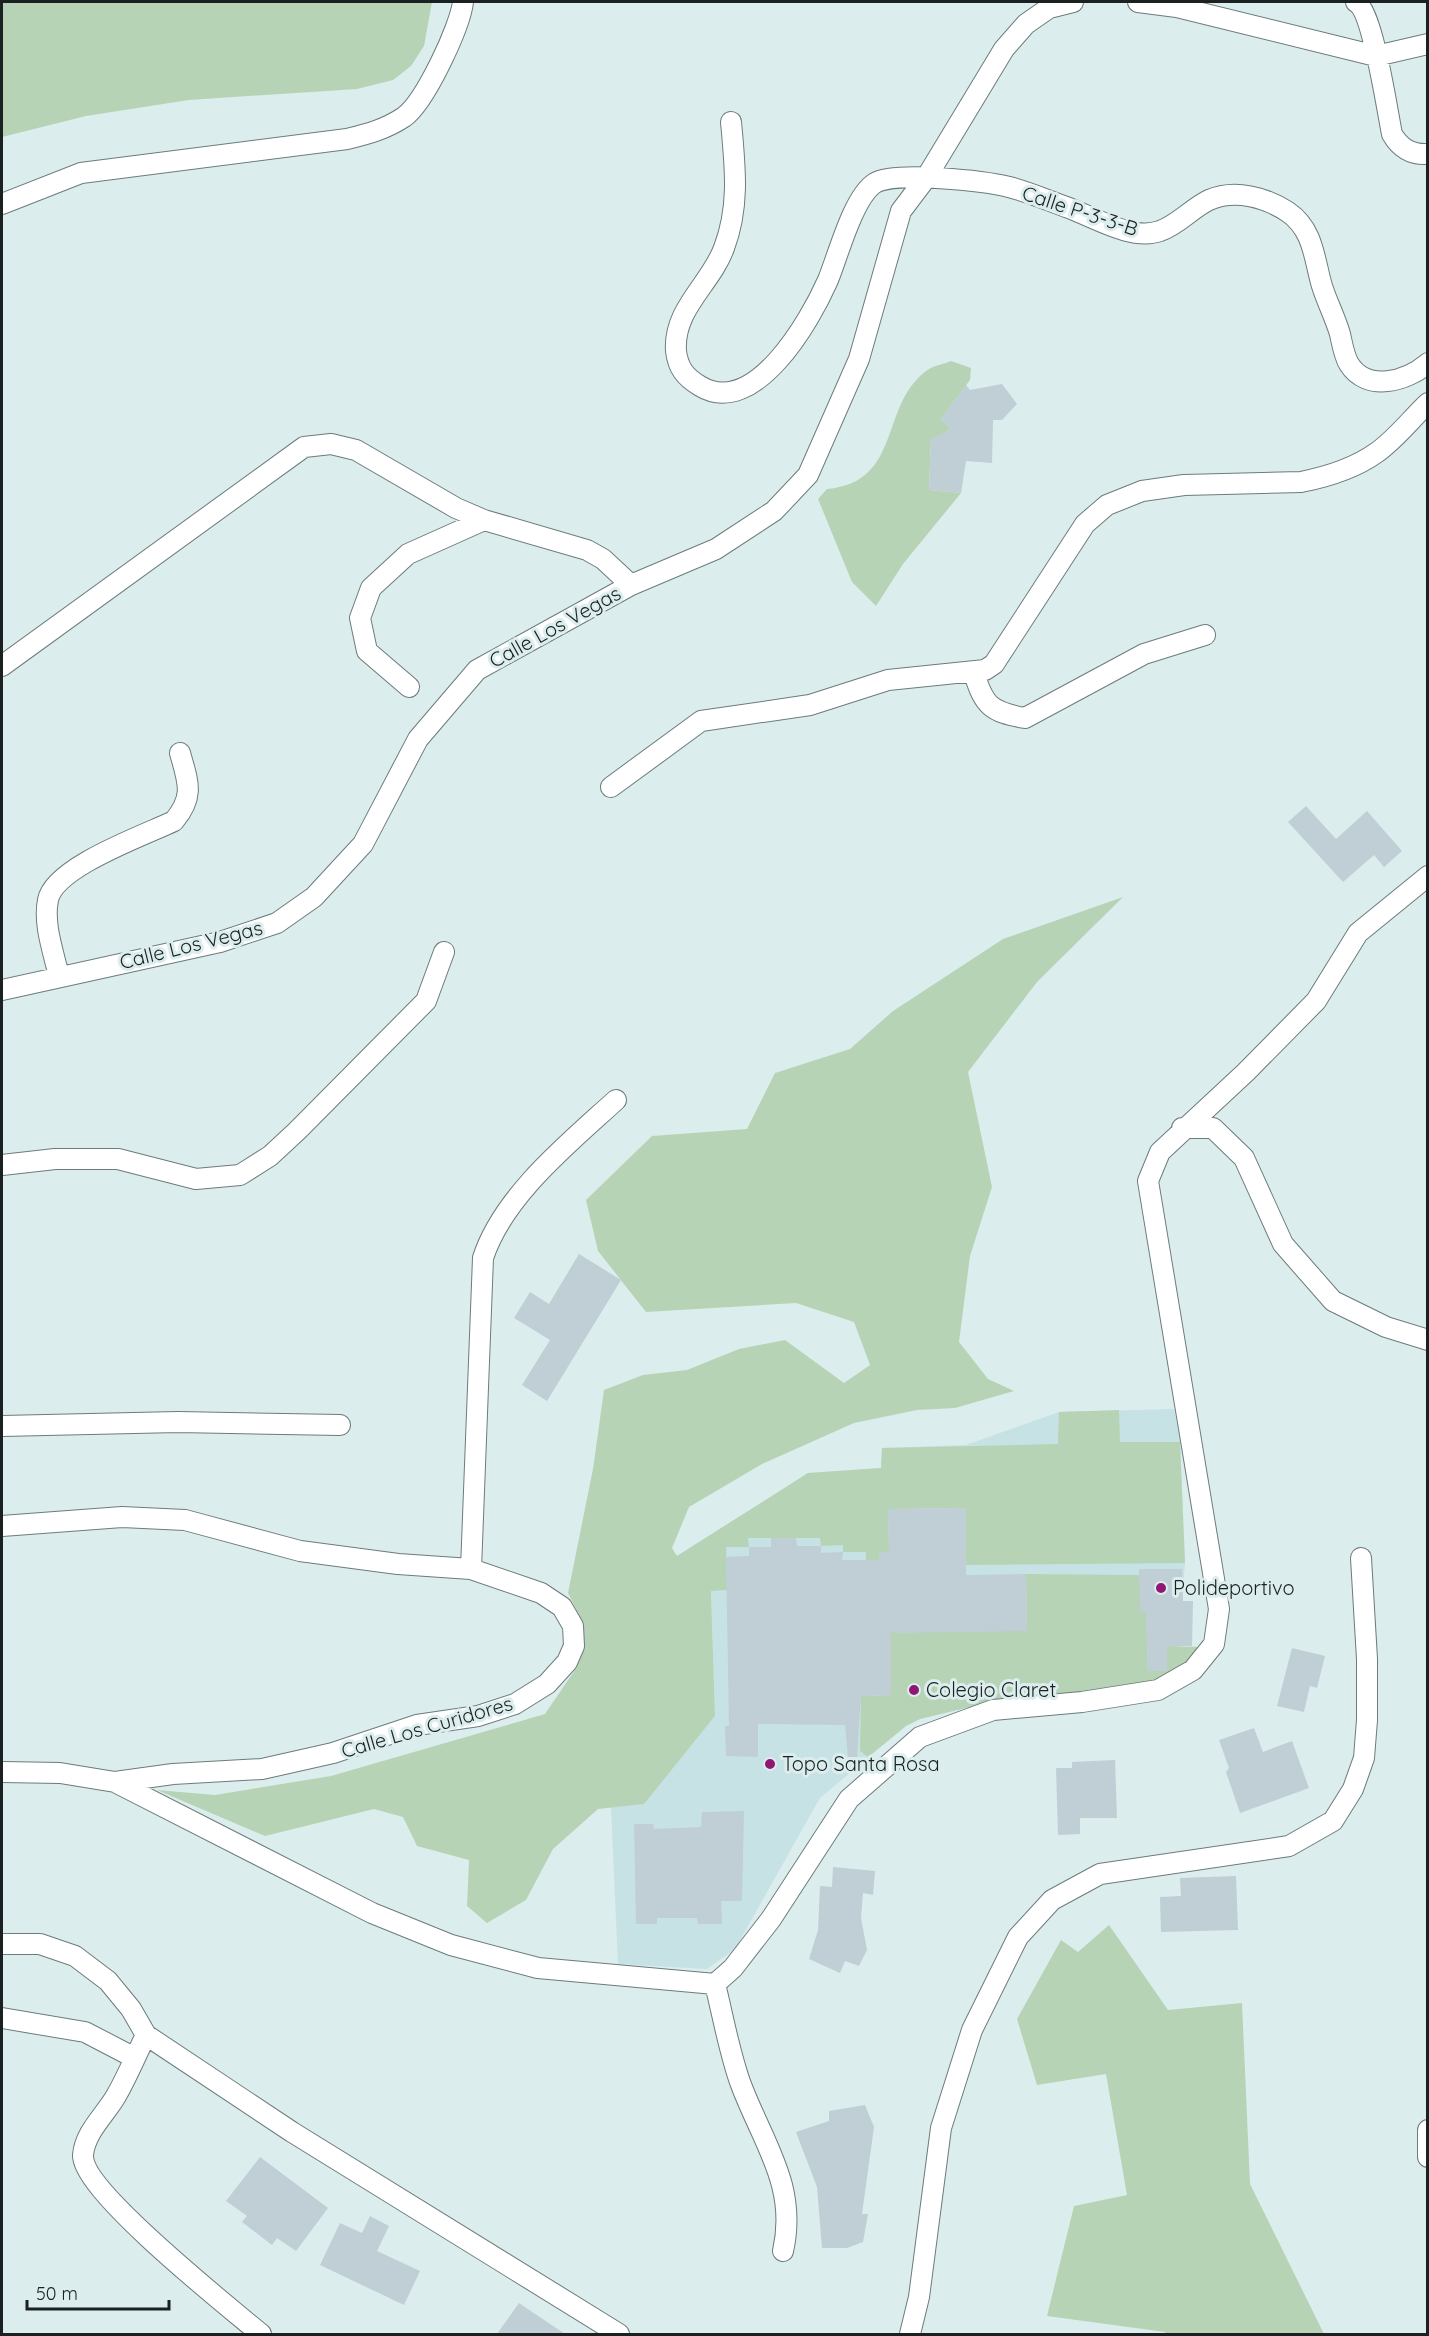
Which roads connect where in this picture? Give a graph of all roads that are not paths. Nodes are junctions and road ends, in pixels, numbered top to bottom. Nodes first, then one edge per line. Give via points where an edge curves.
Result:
1 (463, 2) edge
2 (1073, 2) edge
3 (1138, 2) edge
4 (1356, 2) edge
5 (1428, 44) edge
6 (1376, 56) junction
7 (731, 122) dead end
8 (1428, 154) edge
9 (926, 177) junction
10 (2, 204) edge
11 (1428, 363) edge
12 (1428, 403) edge
13 (484, 520) junction
14 (631, 585) junction
15 (1205, 635) dead end
16 (2, 666) edge
17 (974, 673) junction
18 (409, 687) dead end
19 (180, 753) dead end
20 (611, 787) dead end
21 (1428, 876) edge
22 (444, 952) dead end
23 (59, 977) junction
24 (2, 990) edge
25 (616, 1100) dead end
26 (1182, 1128) junction
27 (2, 1165) edge
28 (1428, 1340) edge
29 (340, 1425) dead end
30 (2, 1426) edge
31 (2, 1526) edge
32 (1361, 1558) dead end
33 (471, 1569) junction
34 (2, 1772) edge
35 (114, 1782) junction
36 (2, 1944) edge
37 (715, 1984) junction
38 (2, 2018) edge
39 (146, 2035) junction
40 (135, 2058) junction
41 (1428, 2130) edge
42 (1428, 2157) edge
43 (783, 2251) dead end
44 (261, 2334) edge
45 (619, 2334) edge
46 (910, 2334) edge

1 - 10 street via 462,14 441,64 406,116 378,132 81,173
2 - 9 street, Calle Los Vegas via 1049,8 1004,49
3 - 6 street
4 - 6 street via 1362,5 1370,26
5 - 6 street
6 - 8 street via 1392,134 1400,147
7 - 9 street, Calle P-3-3-B via 737,190 732,225 723,253 687,307 676,346 678,367 708,392 728,393 752,385 791,346 826,284 862,197 876,183
9 - 11 street, Calle P-3-3-B via 1006,186 1137,234 1160,231 1211,199 1252,195 1290,214 1313,244 1348,363 1360,377 1402,380
9 - 14 street, Calle Los Vegas via 901,211 859,359 808,475 774,511 716,549
12 - 17 street via 1376,453 1317,479 1184,485 1142,491 1107,505 1085,524 994,664
13 - 14 street via 586,550 603,559
13 - 16 street via 356,450 331,444 304,447
13 - 18 street via 408,554 371,588 360,618 367,651
14 - 23 street, Calle Los Vegas via 477,670 418,739 363,844 314,897 277,923 220,942
15 - 17 street via 1144,654 1025,718 992,709 980,694
17 - 20 street via 888,680 810,705 701,721
19 - 23 street via 190,788 185,808 174,821 71,870 48,898 48,926
21 - 26 street via 1358,933 1316,1001 1246,1072
22 - 27 street via 426,1001 297,1131 270,1156 240,1175 196,1179 118,1159 55,1159
23 - 24 street, Calle Los Vegas
25 - 33 street via 544,1165 498,1226 483,1258
26 - 28 street via 1213,1128 1244,1158 1283,1244 1333,1301 1386,1327
26 - 37 street via 1160,1152 1148,1181 1220,1609 1214,1644 1193,1670 1158,1690 993,1710 920,1737 849,1799 771,1919 733,1968
29 - 30 street via 178,1422
31 - 33 street, Calle Los Curidores via 122,1517 185,1520 300,1551
32 - 46 street via 1367,1720 1364,1758 1353,1789 1333,1821 1289,1846 1100,1874 1052,1900 1018,1937 972,2030 941,2128
33 - 35 street, Calle Los Curidores via 541,1593 562,1607 573,1626 574,1646 567,1662 547,1684 515,1704 478,1716 417,1725 333,1753 262,1769
34 - 35 street, Calle Los Curidores via 60,1773
35 - 37 street via 372,1913 451,1945 538,1968
36 - 39 street via 40,1944 75,1956 108,1981
37 - 43 street via 740,2081 786,2193 789,2226
38 - 40 street via 85,2032
39 - 40 street
39 - 45 street via 292,2132
40 - 44 street via 86,2145 83,2157 87,2171 129,2221
41 - 42 street

